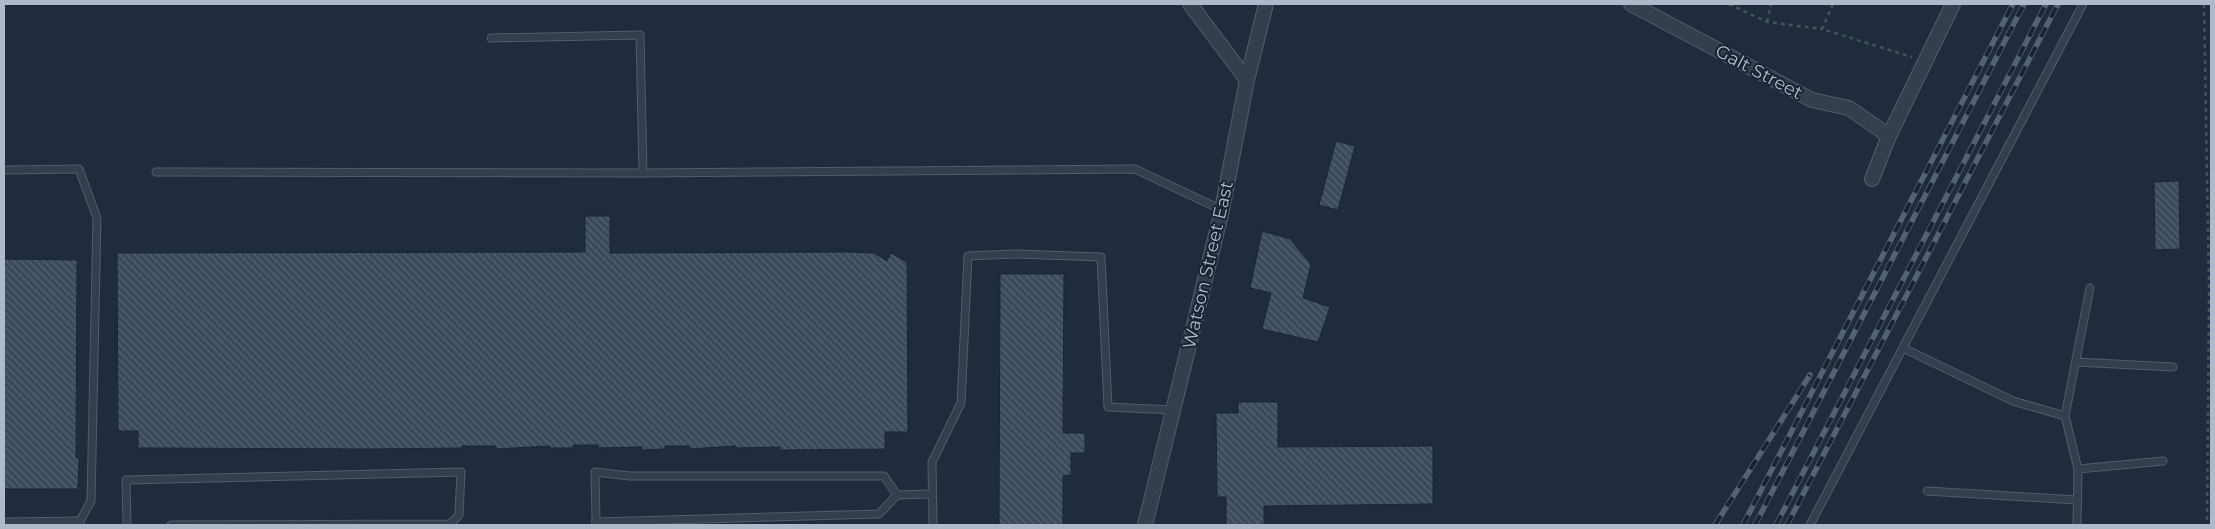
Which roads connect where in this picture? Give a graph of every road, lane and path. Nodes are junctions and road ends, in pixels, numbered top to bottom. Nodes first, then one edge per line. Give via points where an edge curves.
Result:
1 (1190, 4) edge
2 (1266, 4) edge
3 (1631, 4) edge
4 (1729, 4) edge
5 (1771, 4) edge
6 (1833, 4) edge
7 (1953, 4) edge
8 (2083, 4) edge
9 (2204, 4) edge
10 (1766, 22) junction
11 (1822, 29) junction
12 (491, 38) dead end
13 (1925, 61) junction
14 (1248, 80) junction
15 (1888, 136) junction
16 (4, 170) edge
17 (156, 172) dead end
18 (643, 174) junction
19 (1872, 179) dead end
20 (1222, 210) junction
21 (2090, 288) dead end
22 (1903, 348) junction
23 (2076, 362) junction
24 (2173, 367) dead end
25 (1173, 410) junction
26 (2065, 416) junction
27 (2163, 461) dead end
28 (2078, 469) junction
29 (1926, 491) dead end
30 (932, 494) junction
31 (897, 495) junction
32 (2077, 500) junction
33 (4, 522) edge
34 (80, 523) edge
35 (450, 524) edge
36 (596, 524) edge
37 (127, 525) edge
38 (171, 525) edge
39 (933, 525) edge
40 (1145, 525) edge
41 (1810, 525) edge
42 (2077, 525) edge
43 (2207, 525) edge

1 - 14 street
2 - 14 street, Watson Street East
3 - 15 street, Galt Street via 1812,100 1849,108
4 - 10 path
5 - 10 path
6 - 11 path
7 - 13 street
8 - 22 lane
9 - 43 path via 2209,290
10 - 11 path
11 - 13 path
12 - 18 lane via 640,35
13 - 15 street
14 - 20 street, Watson Street East
15 - 19 street
16 - 34 lane via 79,169 97,218 90,501
17 - 18 lane
18 - 20 lane via 1135,169
20 - 25 street, Watson Street East
21 - 23 lane
22 - 26 lane via 2013,401
22 - 41 lane
23 - 24 lane
23 - 26 lane
25 - 30 lane via 1108,407 1101,257 968,256 961,402 932,462
25 - 40 street, Watson Street East
26 - 28 lane
27 - 28 lane
28 - 32 lane
29 - 32 lane
30 - 31 lane
30 - 39 lane
31 - 36 lane via 879,514
31 - 36 lane via 884,476 630,476 595,472
32 - 42 lane
33 - 34 lane
35 - 37 lane via 459,515 461,472 126,480
35 - 38 lane

